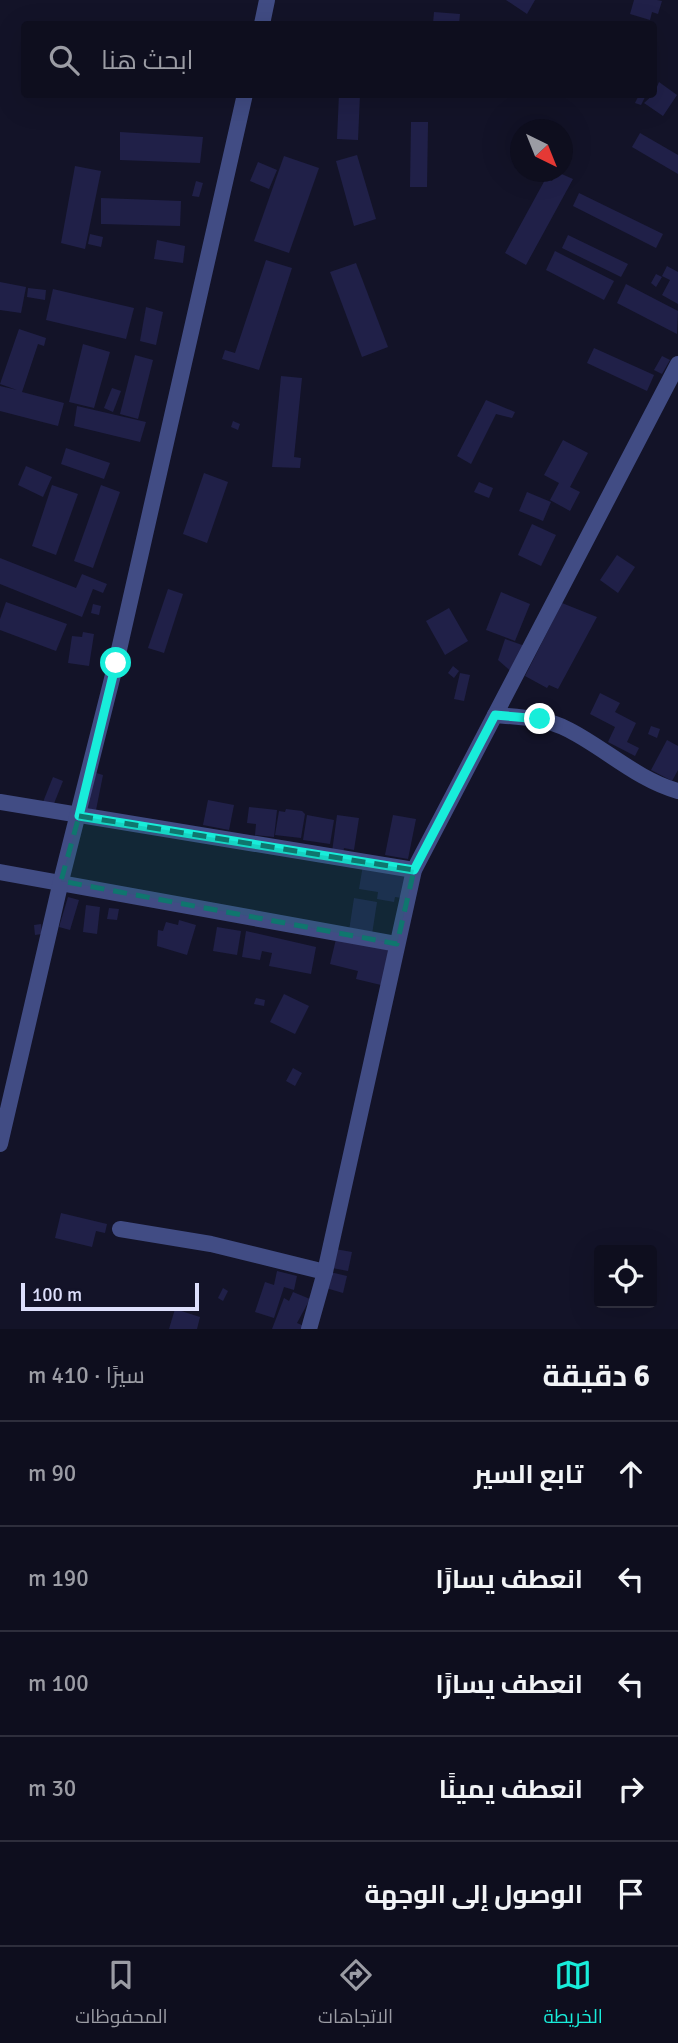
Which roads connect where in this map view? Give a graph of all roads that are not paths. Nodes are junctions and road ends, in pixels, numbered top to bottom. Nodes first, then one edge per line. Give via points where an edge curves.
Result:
1 (267, 0) edge
2 (262, 21) edge
3 (244, 98) edge
4 (678, 364) edge
5 (495, 715) junction
6 (678, 791) edge
7 (0, 802) edge
8 (79, 816) junction
9 (414, 870) junction
10 (0, 872) edge
11 (61, 881) junction
12 (397, 944) junction
13 (0, 1144) edge
14 (120, 1229) dead end
15 (325, 1272) junction
16 (309, 1329) edge

1 - 2 street
3 - 8 street
4 - 5 street
5 - 6 street via 540,719 568,729 659,786
5 - 9 street
7 - 8 street
8 - 9 street
8 - 11 street
9 - 12 street
10 - 11 street
11 - 12 street
11 - 13 street
12 - 15 street
14 - 15 street via 200,1242
15 - 16 street

